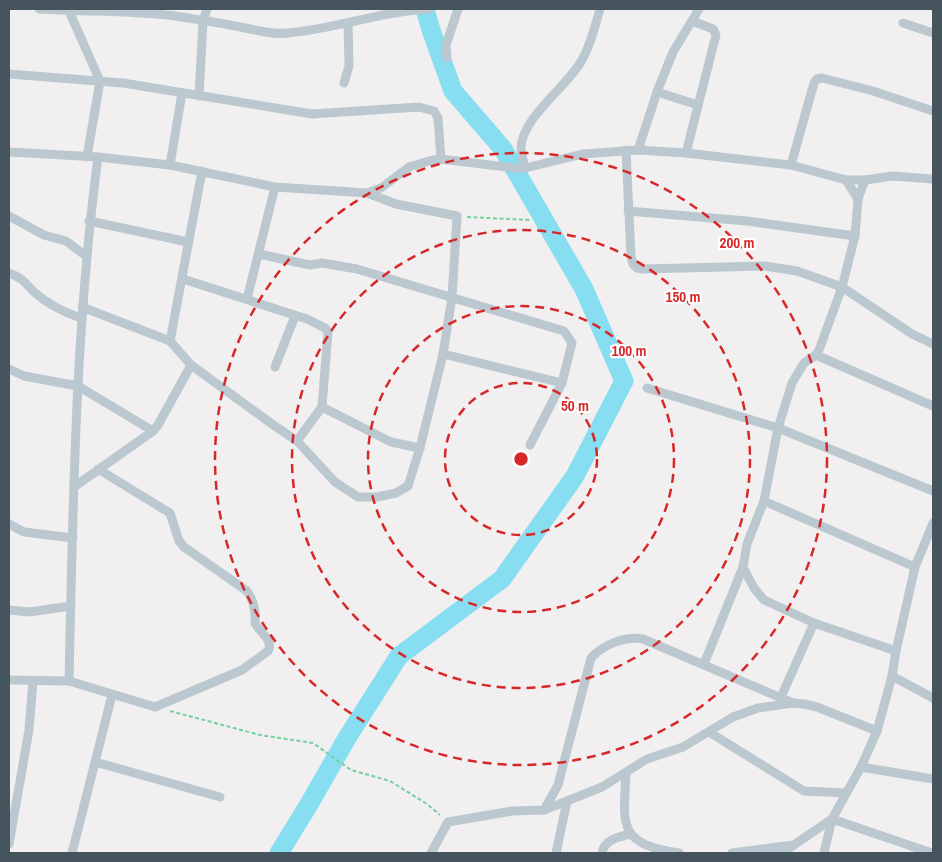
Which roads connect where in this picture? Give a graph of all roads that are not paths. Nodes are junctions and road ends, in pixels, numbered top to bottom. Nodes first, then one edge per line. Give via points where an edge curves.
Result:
1 (39, 9) edge
2 (207, 9) edge
3 (430, 9) edge
4 (458, 9) edge
5 (600, 9) edge
6 (700, 9) edge
7 (69, 11) junction
8 (203, 21) junction
9 (692, 21) junction
10 (903, 23) dead end
11 (348, 24) junction
12 (933, 32) edge
13 (447, 58) dead end
14 (9, 74) edge
15 (100, 81) junction
16 (344, 83) dead end
17 (658, 92) junction
18 (182, 93) junction
19 (199, 96) junction
20 (698, 105) junction
21 (933, 111) edge
22 (626, 150) junction
23 (638, 150) junction
24 (9, 152) edge
25 (686, 153) junction
26 (87, 156) junction
27 (98, 157) junction
28 (441, 159) junction
29 (170, 165) junction
30 (791, 166) junction
31 (525, 168) junction
32 (202, 171) junction
33 (933, 179) edge
34 (846, 180) junction
35 (865, 180) junction
36 (275, 187) junction
37 (367, 193) junction
38 (858, 199) junction
39 (628, 212) junction
40 (9, 216) edge
41 (90, 221) junction
42 (855, 236) junction
43 (188, 242) junction
44 (259, 254) junction
45 (86, 256) junction
46 (9, 272) edge
47 (183, 279) junction
48 (842, 288) junction
49 (452, 297) junction
50 (247, 299) junction
51 (82, 307) junction
52 (296, 316) junction
53 (81, 318) junction
54 (170, 341) junction
55 (933, 344) edge
56 (443, 354) junction
57 (816, 354) junction
58 (191, 365) junction
59 (275, 367) dead end
60 (9, 369) edge
61 (562, 383) junction
62 (78, 386) junction
63 (647, 388) dead end
64 (933, 406) edge
65 (322, 407) junction
66 (778, 428) junction
67 (153, 431) junction
68 (297, 440) junction
69 (530, 445) dead end
70 (420, 448) junction
71 (98, 469) junction
72 (74, 486) junction
73 (933, 491) edge
74 (764, 501) junction
75 (933, 523) edge
76 (9, 524) edge
77 (73, 538) junction
78 (743, 567) junction
79 (915, 568) junction
80 (71, 606) junction
81 (9, 610) edge
82 (814, 623) junction
83 (896, 651) junction
84 (704, 664) junction
85 (892, 676) junction
86 (9, 680) edge
87 (33, 681) junction
88 (69, 681) junction
89 (112, 695) junction
90 (781, 697) junction
91 (933, 698) edge
92 (793, 703) junction
93 (877, 730) junction
94 (709, 732) junction
95 (95, 762) junction
96 (861, 767) junction
97 (626, 773) junction
98 (933, 780) edge
99 (846, 793) junction
100 (220, 797) dead end
101 (567, 801) junction
102 (544, 810) junction
103 (832, 819) junction
104 (630, 834) junction
105 (9, 844) edge
106 (796, 844) junction
107 (72, 853) edge
108 (431, 853) edge
109 (556, 853) edge
110 (602, 853) edge
111 (679, 853) edge
112 (732, 853) edge
113 (782, 853) edge
114 (824, 853) edge
115 (932, 853) edge

1 - 7 street
2 - 8 street
3 - 11 street
4 - 13 street via 446,45
5 - 31 street via 582,61 538,112 523,137 521,148
6 - 9 street
7 - 8 street via 129,12
7 - 15 street
8 - 11 street via 267,33
8 - 19 street
9 - 17 street via 673,52
9 - 20 street via 713,29 716,35
10 - 12 street
11 - 16 street via 349,66
14 - 15 street
15 - 18 street
15 - 26 street
17 - 20 street
17 - 23 street
18 - 19 street
18 - 29 street
19 - 28 street via 312,114 427,109 438,118
20 - 25 street
21 - 30 street via 873,91 817,79
22 - 23 street
22 - 31 street via 583,154
22 - 39 street
23 - 25 street
24 - 26 street
25 - 30 street
26 - 27 street
27 - 29 street
27 - 41 street
28 - 31 street
28 - 37 street via 409,167 381,188
29 - 32 street
30 - 34 street
32 - 36 street
32 - 43 street
33 - 35 street via 892,176
34 - 35 street
34 - 38 street
35 - 38 street
36 - 37 street
36 - 44 street
37 - 49 street via 396,204 457,216
38 - 42 street
39 - 42 street via 747,221
39 - 48 street via 631,257 636,268 765,266 797,270
40 - 45 street via 44,235 66,241
41 - 43 street
41 - 45 street
42 - 48 street
43 - 47 street
44 - 49 street via 310,265 356,269
44 - 50 street
45 - 51 street
46 - 53 street via 25,281 33,292 56,308
47 - 50 street
47 - 54 street
48 - 55 street
48 - 57 street
49 - 56 street
49 - 61 street via 564,331 572,343
50 - 52 street
51 - 53 street
51 - 54 street
52 - 59 street
52 - 65 street via 328,332
53 - 62 street
54 - 58 street
56 - 61 street
56 - 70 street
57 - 64 street
57 - 66 street via 804,363 792,384
58 - 67 street
58 - 68 street
60 - 62 street via 24,376
61 - 69 street
62 - 67 street
62 - 72 street
63 - 66 street
65 - 68 street
65 - 70 street via 392,442
66 - 73 street
66 - 74 street
67 - 71 street
68 - 70 street via 335,482 358,497 396,493 408,486
71 - 72 street
71 - 89 street via 170,513 184,547 247,591 253,600 255,623 270,642 268,651 242,670 155,707
72 - 77 street
74 - 78 street via 747,544
74 - 79 street
75 - 79 street
76 - 77 street via 24,532
77 - 80 street
78 - 82 street via 764,600
78 - 84 street
79 - 83 street
80 - 81 street via 29,612
80 - 88 street
82 - 83 street
82 - 90 street
83 - 85 street
84 - 90 street
84 - 102 street via 634,637 598,651 591,658 558,785
85 - 91 street
85 - 93 street
86 - 87 street
87 - 88 street
87 - 105 street via 29,730
88 - 89 street
89 - 95 street
90 - 92 street
92 - 93 street via 817,707
92 - 94 street via 744,712
93 - 96 street
94 - 97 street via 683,747 647,759
94 - 99 street via 804,791
95 - 100 street
95 - 107 street
96 - 98 street
96 - 99 street
97 - 101 street
97 - 104 street via 624,814
99 - 103 street
101 - 102 street
101 - 109 street
102 - 108 street via 512,811 448,822
103 - 106 street
103 - 114 street
103 - 115 street
104 - 110 street via 609,841 602,847
104 - 111 street via 658,850
106 - 112 street
106 - 113 street

